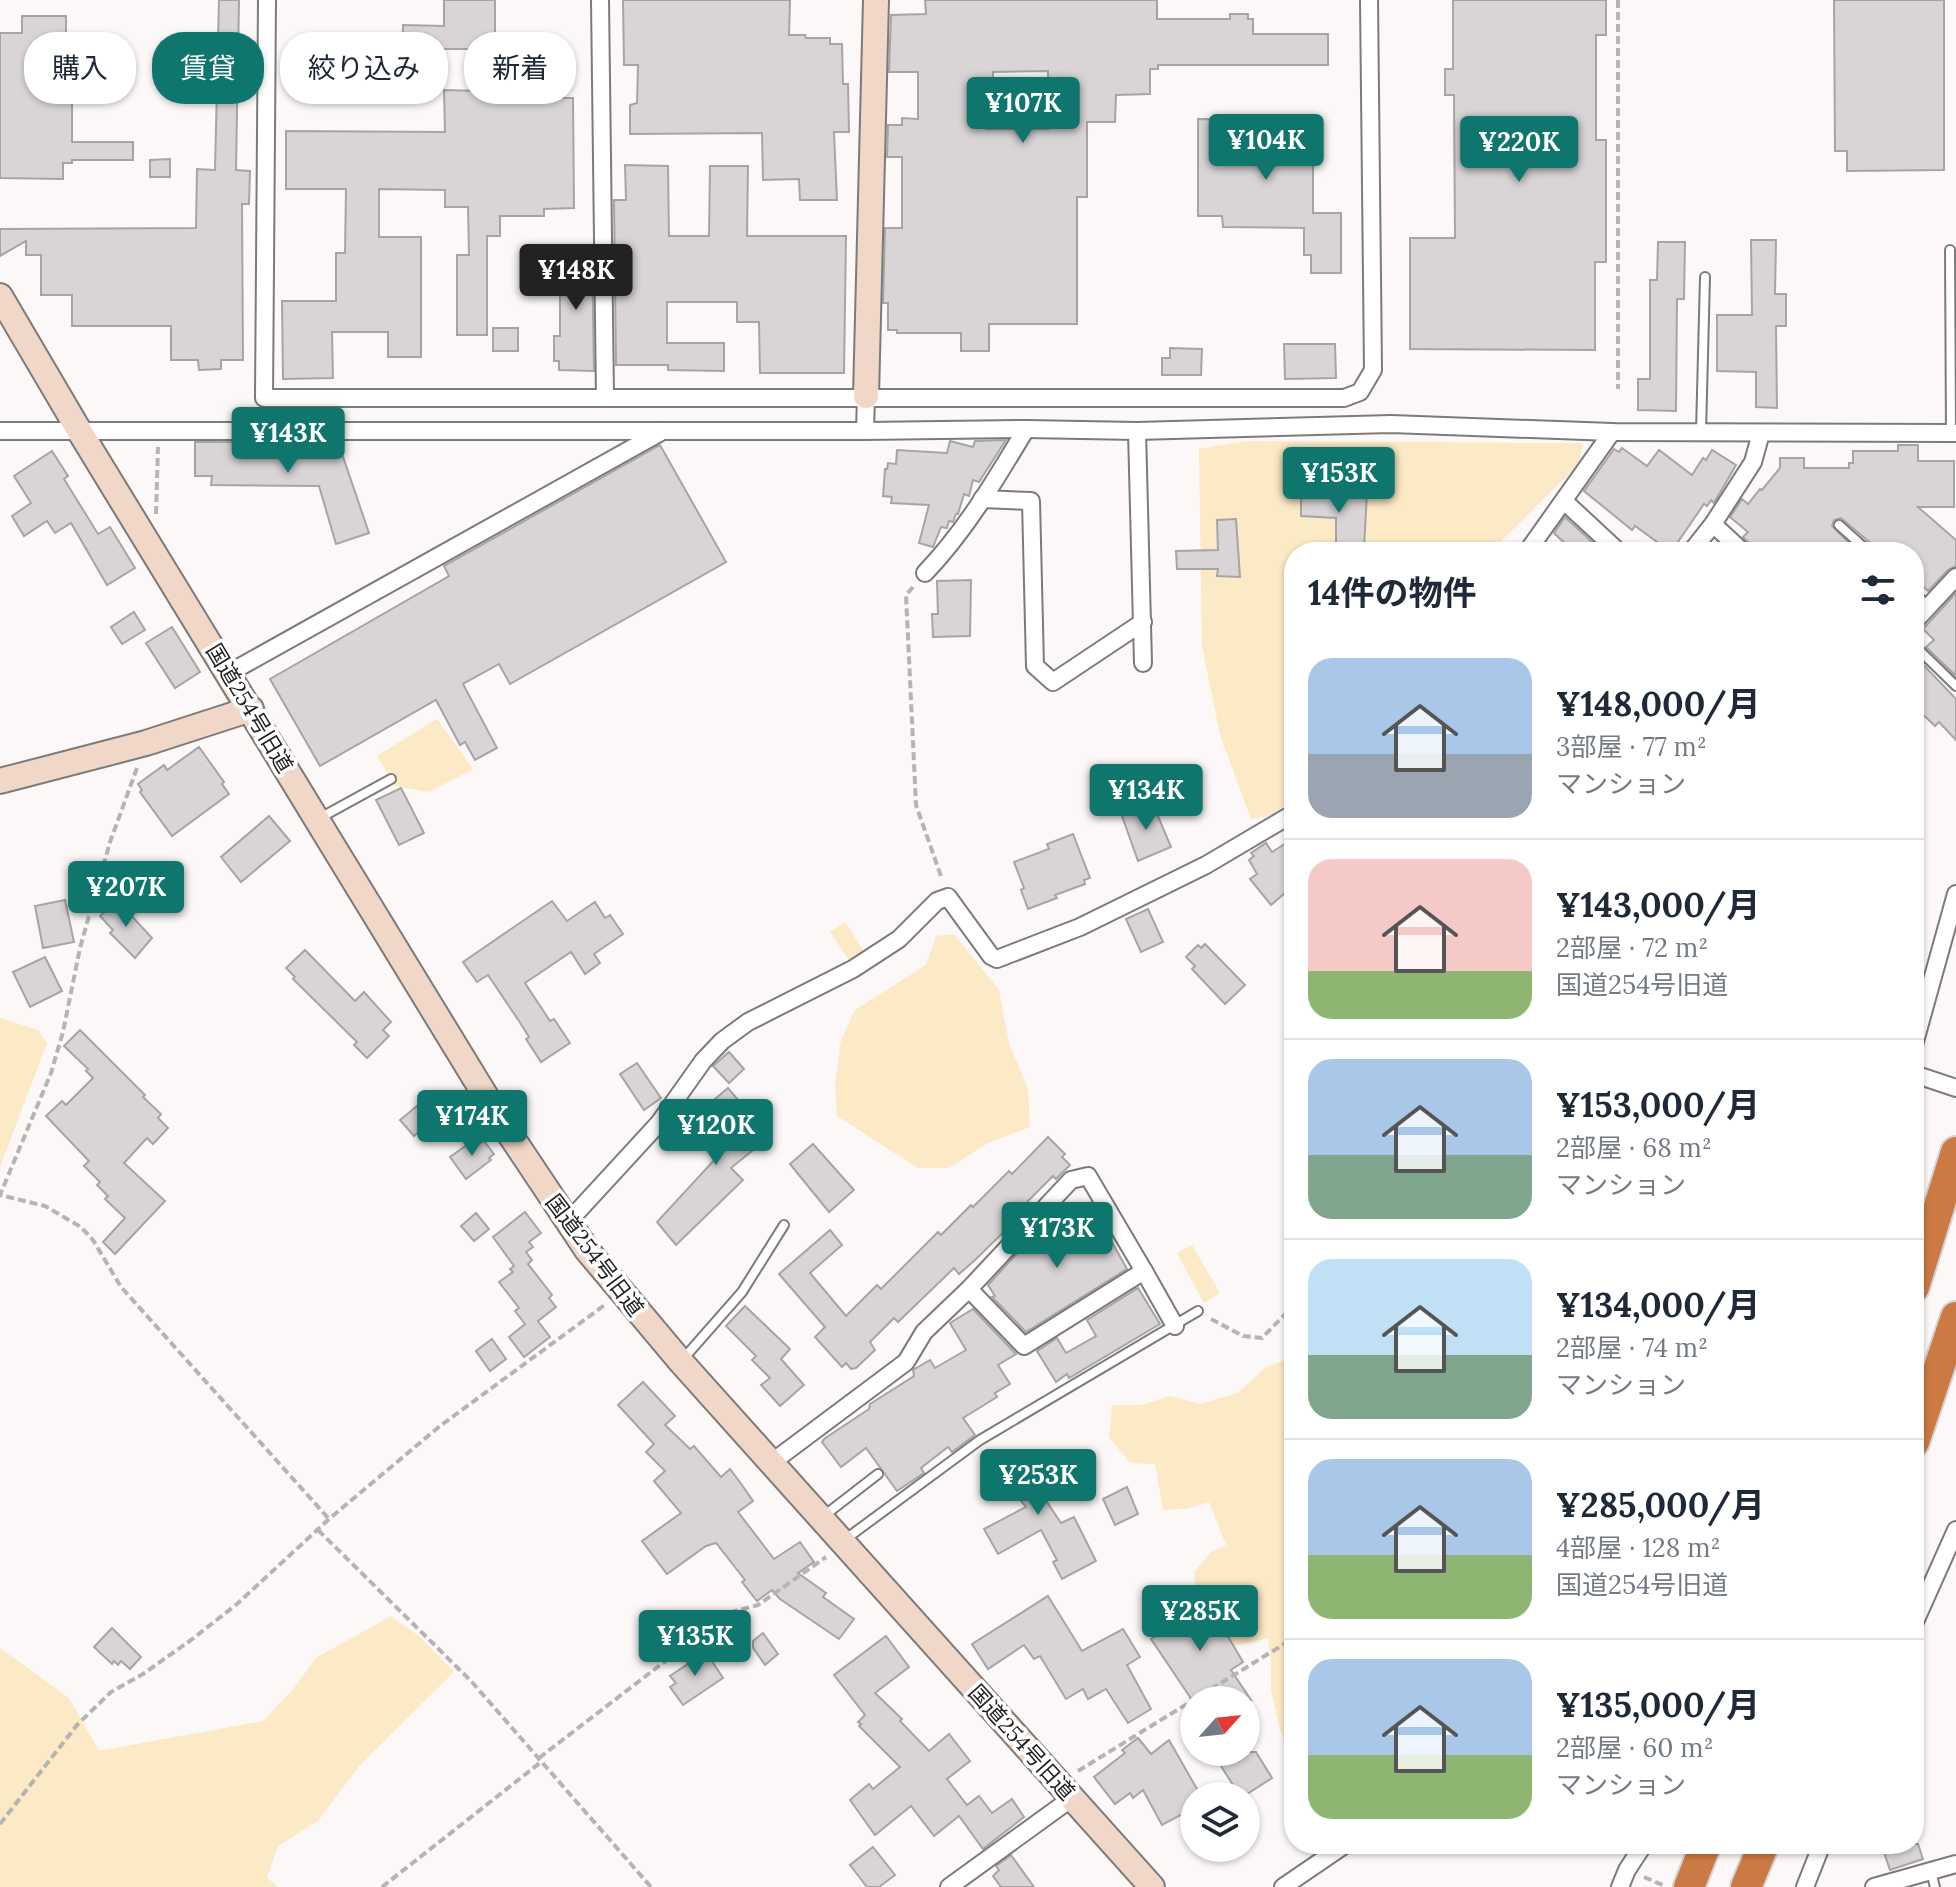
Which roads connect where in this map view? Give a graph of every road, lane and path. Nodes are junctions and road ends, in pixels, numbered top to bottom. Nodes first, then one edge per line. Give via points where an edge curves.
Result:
1 (267, 0) edge
2 (600, 0) edge
3 (876, 0) edge
4 (1369, 0) edge
5 (1618, 0) edge
6 (1950, 250) dead end
7 (1705, 277) dead end
8 (0, 296) edge
9 (1618, 389) dead end
10 (866, 396) junction
11 (605, 397) junction
12 (1026, 429) junction
13 (0, 431) edge
14 (662, 431) junction
15 (865, 431) junction
16 (1137, 431) junction
17 (80, 432) junction
18 (158, 432) junction
19 (1612, 432) junction
20 (1701, 433) junction
21 (1761, 433) junction
22 (1954, 433) edge
23 (982, 499) junction
24 (1564, 501) junction
25 (1713, 524) junction
26 (1839, 525) dead end
27 (1534, 542) edge
28 (1608, 542) edge
29 (1699, 542) edge
30 (1732, 542) edge
31 (1858, 542) edge
32 (155, 554) junction
33 (925, 573) joint
34 (1956, 577) edge
35 (1924, 602) edge
36 (1929, 606) junction
37 (1924, 611) edge
38 (1143, 622) junction
39 (1924, 655) edge
40 (1143, 663) dead end
41 (229, 673) junction
42 (1956, 686) edge
43 (251, 709) junction
44 (146, 743) junction
45 (391, 779) dead end
46 (0, 781) edge
47 (317, 819) junction
48 (1284, 819) edge
49 (1956, 894) edge
50 (948, 897) junction
51 (1924, 1009) edge
52 (1924, 1078) edge
53 (1956, 1088) edge
54 (1956, 1152) edge
55 (567, 1223) junction
56 (784, 1225) dead end
57 (1924, 1255) edge
58 (1144, 1271) junction
59 (969, 1289) junction
60 (621, 1293) junction
61 (1198, 1311) joint
62 (1284, 1315) edge
63 (1956, 1317) edge
64 (1175, 1326) junction
65 (681, 1362) junction
66 (1924, 1412) edge
67 (771, 1463) junction
68 (878, 1474) dead end
69 (821, 1518) junction
70 (329, 1519) junction
71 (318, 1530) junction
72 (1956, 1530) edge
73 (842, 1541) junction
74 (1924, 1602) edge
75 (1284, 1645) edge
76 (540, 1760) junction
77 (1065, 1791) junction
78 (0, 1824) edge
79 (1331, 1854) edge
80 (1637, 1854) edge
81 (1702, 1854) edge
82 (1760, 1854) edge
83 (1818, 1854) edge
84 (1956, 1864) edge
85 (1644, 1877) dead end
86 (1933, 1879) edge
87 (382, 1887) edge
88 (651, 1887) edge
89 (949, 1887) edge
90 (1152, 1887) edge
91 (1283, 1887) edge
92 (1620, 1887) edge
93 (1667, 1887) edge
94 (1689, 1887) edge
95 (1746, 1887) edge
96 (1805, 1887) edge
97 (1874, 1887) edge

1 - 11 street via 264,398
2 - 11 street
3 - 10 street
4 - 10 street via 1373,370 1360,392 1344,398
5 - 9 path
6 - 22 lane
7 - 20 lane
8 - 17 street, 国道254号旧道
10 - 11 street
10 - 15 street
12 - 15 street
12 - 16 street
12 - 23 street
13 - 17 street
14 - 15 street
14 - 18 street
14 - 41 street
16 - 19 street via 1391,424
16 - 38 street
17 - 18 street
17 - 32 street, 国道254号旧道
18 - 32 path
19 - 20 street
19 - 24 street
20 - 21 street
21 - 22 street
21 - 25 street via 1753,462
23 - 33 street
23 - 38 street via 1031,501 1035,666 1053,682
24 - 27 street
24 - 28 street
25 - 29 street
25 - 30 street
26 - 31 lane
32 - 41 street, 国道254号旧道
33 - 50 path via 906,595 916,805
34 - 36 street
35 - 36 lane
36 - 37 street
38 - 40 street
39 - 42 lane
41 - 43 street, 国道254号旧道
43 - 44 street
43 - 47 street, 国道254号旧道
44 - 46 street
44 - 70 path via 110,842 51,1073 0,1195 45,1206 81,1227 121,1287
45 - 47 lane
47 - 55 street, 国道254号旧道
48 - 50 street via 1206,865 1094,920 997,959
49 - 51 street
50 - 55 street via 853,969 748,1022 722,1041 659,1123
52 - 53 street
54 - 57 highway
55 - 60 street, 国道254号旧道
56 - 65 lane via 742,1292
58 - 59 street via 1024,1346
58 - 59 street via 1088,1176 1071,1180
58 - 64 street
59 - 67 street via 924,1332 906,1362
60 - 65 street, 国道254号旧道
60 - 70 path via 440,1426
61 - 62 path via 1243,1336 1262,1338
61 - 64 lane
63 - 66 highway
64 - 73 lane via 980,1440
65 - 67 street, 国道254号旧道
67 - 69 street, 国道254号旧道
68 - 69 lane
69 - 73 street, 国道254号旧道
70 - 71 path
71 - 76 path via 471,1681
71 - 78 path via 237,1604 111,1692 77,1725
72 - 74 street
73 - 76 path via 824,1560 758,1605 728,1613
73 - 77 street, 国道254号旧道
75 - 77 path
76 - 87 path
76 - 88 path
77 - 89 street
77 - 90 street, 国道254号旧道
79 - 91 street
80 - 92 street
81 - 94 highway
82 - 95 highway
83 - 96 street
84 - 86 street
85 - 93 path
86 - 97 street

